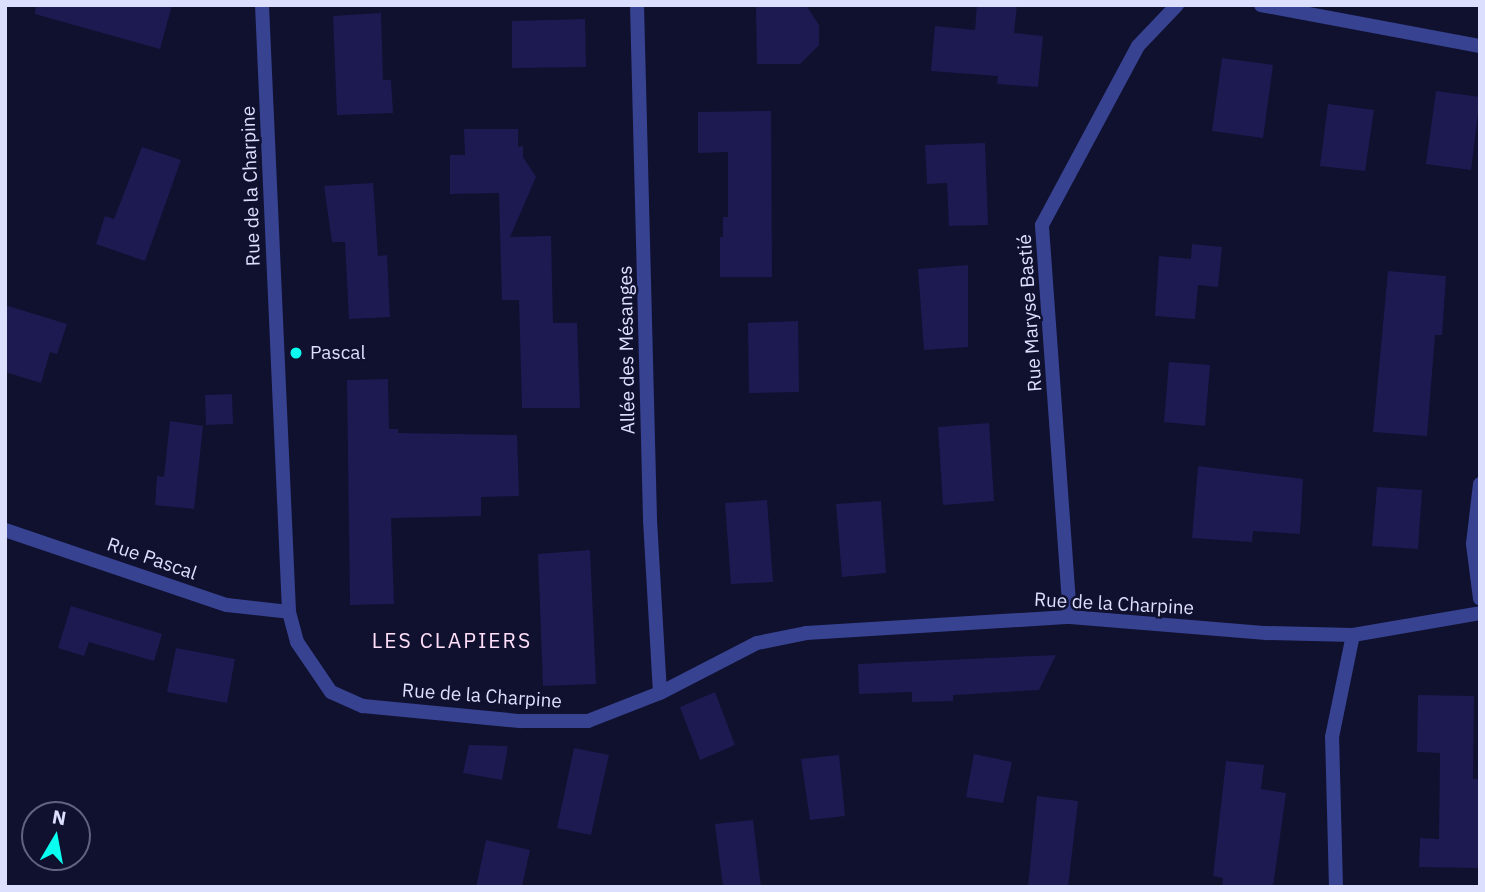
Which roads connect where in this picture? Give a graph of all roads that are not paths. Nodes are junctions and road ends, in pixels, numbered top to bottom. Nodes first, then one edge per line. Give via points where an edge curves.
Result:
1 (262, 5) edge
2 (637, 5) edge
3 (1261, 5) edge
4 (1175, 6) edge
5 (1480, 46) edge
6 (1480, 484) edge
7 (5, 530) edge
8 (1480, 599) edge
9 (289, 612) junction
10 (1480, 613) edge
11 (1070, 617) junction
12 (1353, 635) junction
13 (660, 693) junction
14 (1336, 887) edge

1 - 9 street, Rue de la Charpine
2 - 13 street, Allée des Mésanges via 650,520
3 - 5 street
4 - 11 street, Rue Maryse Bastié via 1138,46 1042,225
6 - 8 street via 1473,544
7 - 9 street, Rue Pascal via 227,605
9 - 13 street, Rue de la Charpine via 297,642 318,677 331,692 363,706 520,721 588,721
10 - 12 street, Rue de la Charpine
11 - 12 street, Rue de la Charpine via 1265,633
11 - 13 street, Rue de la Charpine via 806,633 757,643
12 - 14 street via 1332,737

